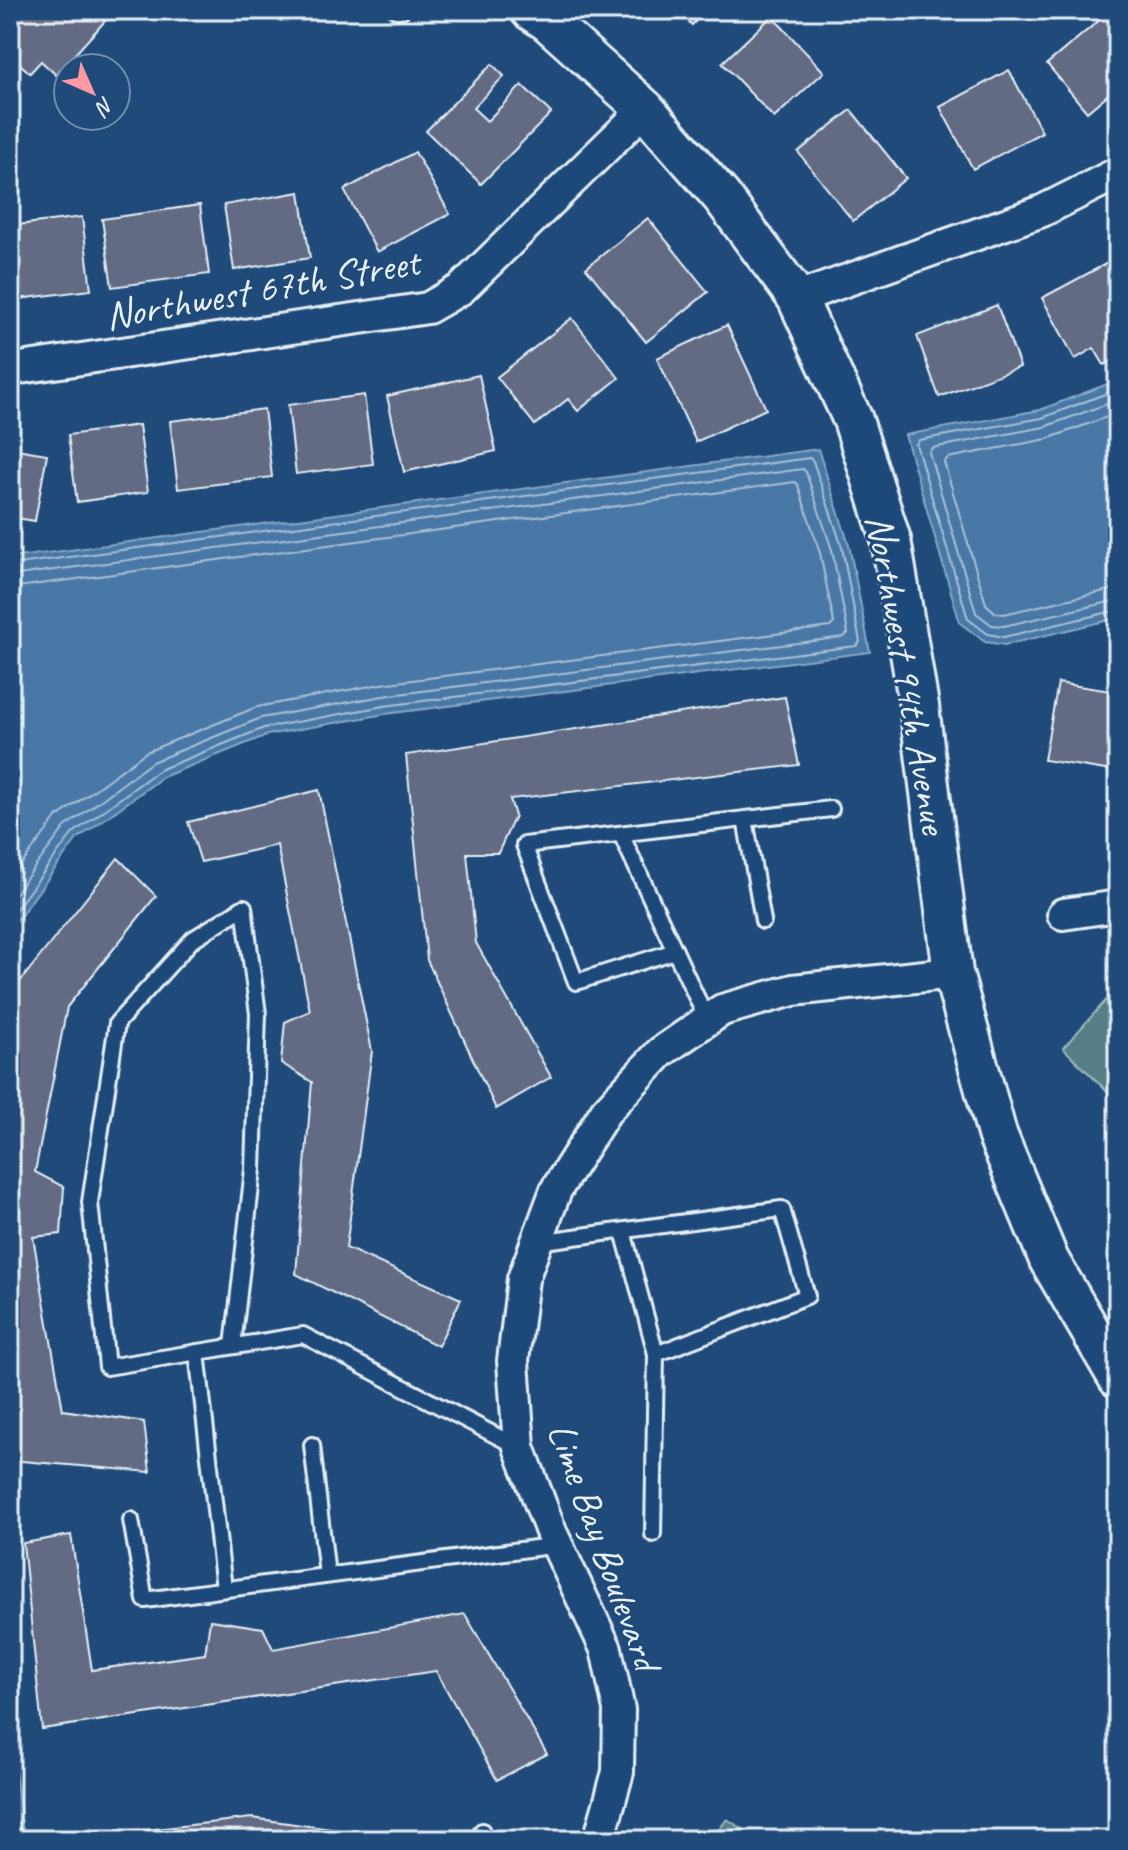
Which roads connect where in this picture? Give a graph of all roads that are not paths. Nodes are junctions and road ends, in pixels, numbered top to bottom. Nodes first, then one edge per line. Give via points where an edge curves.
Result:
1 (530, 10) edge
2 (645, 109) junction
3 (1118, 173) edge
4 (797, 298) junction
5 (10, 365) edge
6 (831, 809) dead end
7 (745, 819) junction
8 (621, 834) junction
9 (1118, 906) edge
10 (1063, 914) dead end
11 (763, 921) dead end
12 (675, 951) junction
13 (953, 973) junction
14 (707, 1020) junction
15 (623, 1231) junction
16 (537, 1242) junction
17 (233, 1346) junction
18 (197, 1352) junction
19 (656, 1354) junction
20 (1118, 1378) edge
21 (312, 1445) dead end
22 (519, 1447) junction
23 (131, 1520) dead end
24 (653, 1534) dead end
25 (558, 1545) junction
26 (327, 1575) junction
27 (224, 1589) junction
28 (599, 1840) edge

1 - 2 street, Northwest 94th Avenue
2 - 4 street, Northwest 94th Avenue via 722,197
2 - 5 street, Northwest 67th Street via 461,289 428,308 20,368
3 - 4 street via 1042,211
4 - 13 street, Northwest 94th Avenue via 853,420 891,540 919,706
6 - 7 lane
7 - 8 lane
7 - 11 lane
8 - 12 lane
8 - 12 lane via 524,845 576,982
9 - 10 street
12 - 14 lane
13 - 14 street, Lime Bay Boulevard via 793,990 722,1010
13 - 20 street, Northwest 94th Avenue via 997,1134 1049,1260
14 - 16 street, Lime Bay Boulevard via 661,1052 606,1111 556,1190
15 - 16 lane
15 - 19 lane
15 - 19 lane via 782,1209 807,1296
16 - 22 street, Lime Bay Boulevard via 523,1279 513,1361
17 - 18 lane
17 - 18 lane via 253,1169 258,1014 244,907 193,939 117,1023 90,1202 107,1367
17 - 22 lane via 303,1335
18 - 27 lane
19 - 24 lane
21 - 26 lane
22 - 25 street, Lime Bay Boulevard
23 - 27 lane via 145,1600
25 - 26 lane
25 - 28 street, Lime Bay Boulevard via 606,1649 619,1710 618,1772
26 - 27 lane

